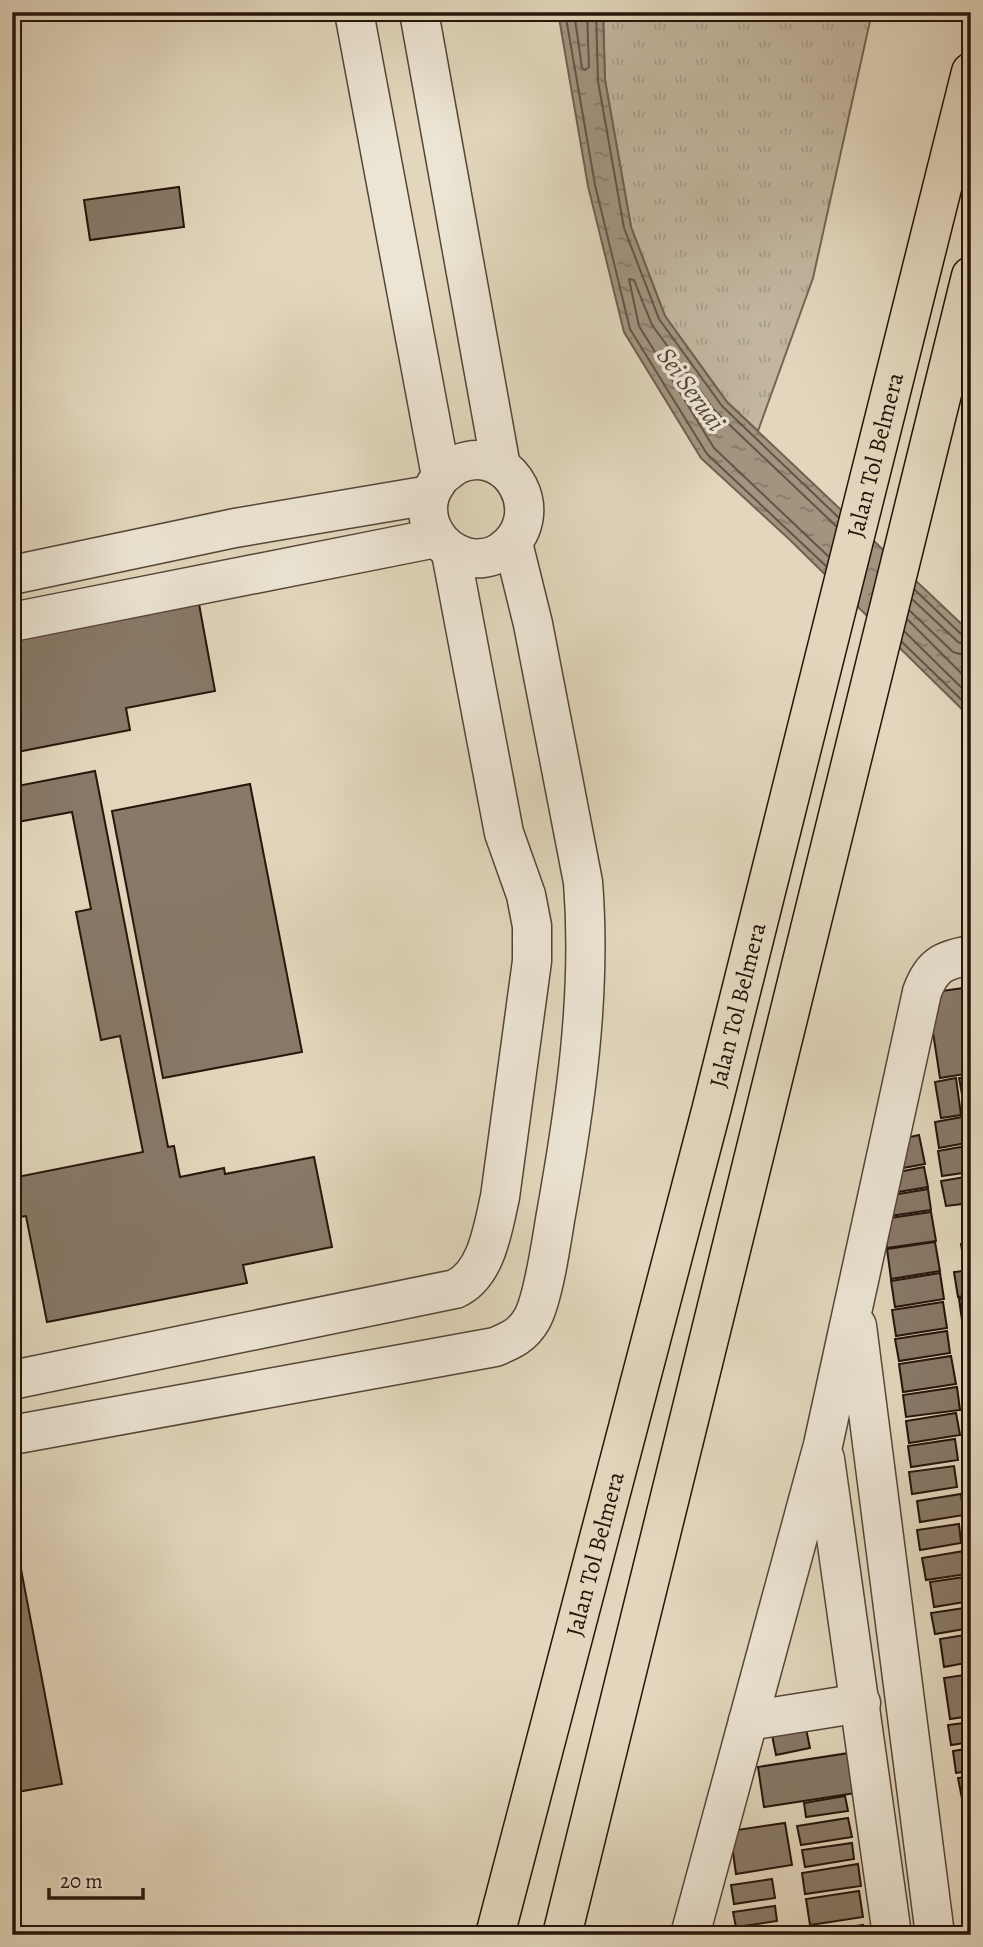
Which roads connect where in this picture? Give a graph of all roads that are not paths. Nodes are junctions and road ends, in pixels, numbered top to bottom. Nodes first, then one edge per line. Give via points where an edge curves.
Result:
1 (354, 12) edge
2 (419, 12) edge
3 (971, 72) edge
4 (971, 276) edge
5 (501, 467) junction
6 (435, 486) junction
7 (513, 543) junction
8 (444, 545) junction
9 (12, 575) edge
10 (12, 622) edge
11 (971, 955) edge
12 (492, 1231) junction
13 (552, 1240) junction
14 (853, 1296) junction
15 (12, 1380) edge
16 (12, 1435) edge
17 (823, 1444) junction
18 (861, 1703) junction
19 (748, 1721) junction
20 (495, 1935) edge
21 (562, 1935) edge
22 (690, 1935) edge
23 (892, 1935) edge
24 (935, 1935) edge

1 - 6 street
2 - 5 street
3 - 20 highway, Jalan Tol Belmera via 712,1107
4 - 21 highway, Jalan Tol Belmera
5 - 6 street via 480,461 458,464
5 - 7 street via 517,482 525,502 524,524
6 - 8 street via 430,518
6 - 9 street
7 - 8 street via 495,555 473,559
7 - 13 street via 583,881 587,924 578,1094
8 - 10 street
8 - 12 street via 504,833 532,926 532,961 510,1129
11 - 14 street via 937,964 922,992
12 - 13 street
12 - 15 street via 476,1272 454,1289
13 - 16 street via 533,1317 520,1337 495,1347
14 - 17 street
14 - 24 street
17 - 18 street
17 - 19 street
18 - 19 street
18 - 23 street
19 - 22 street

